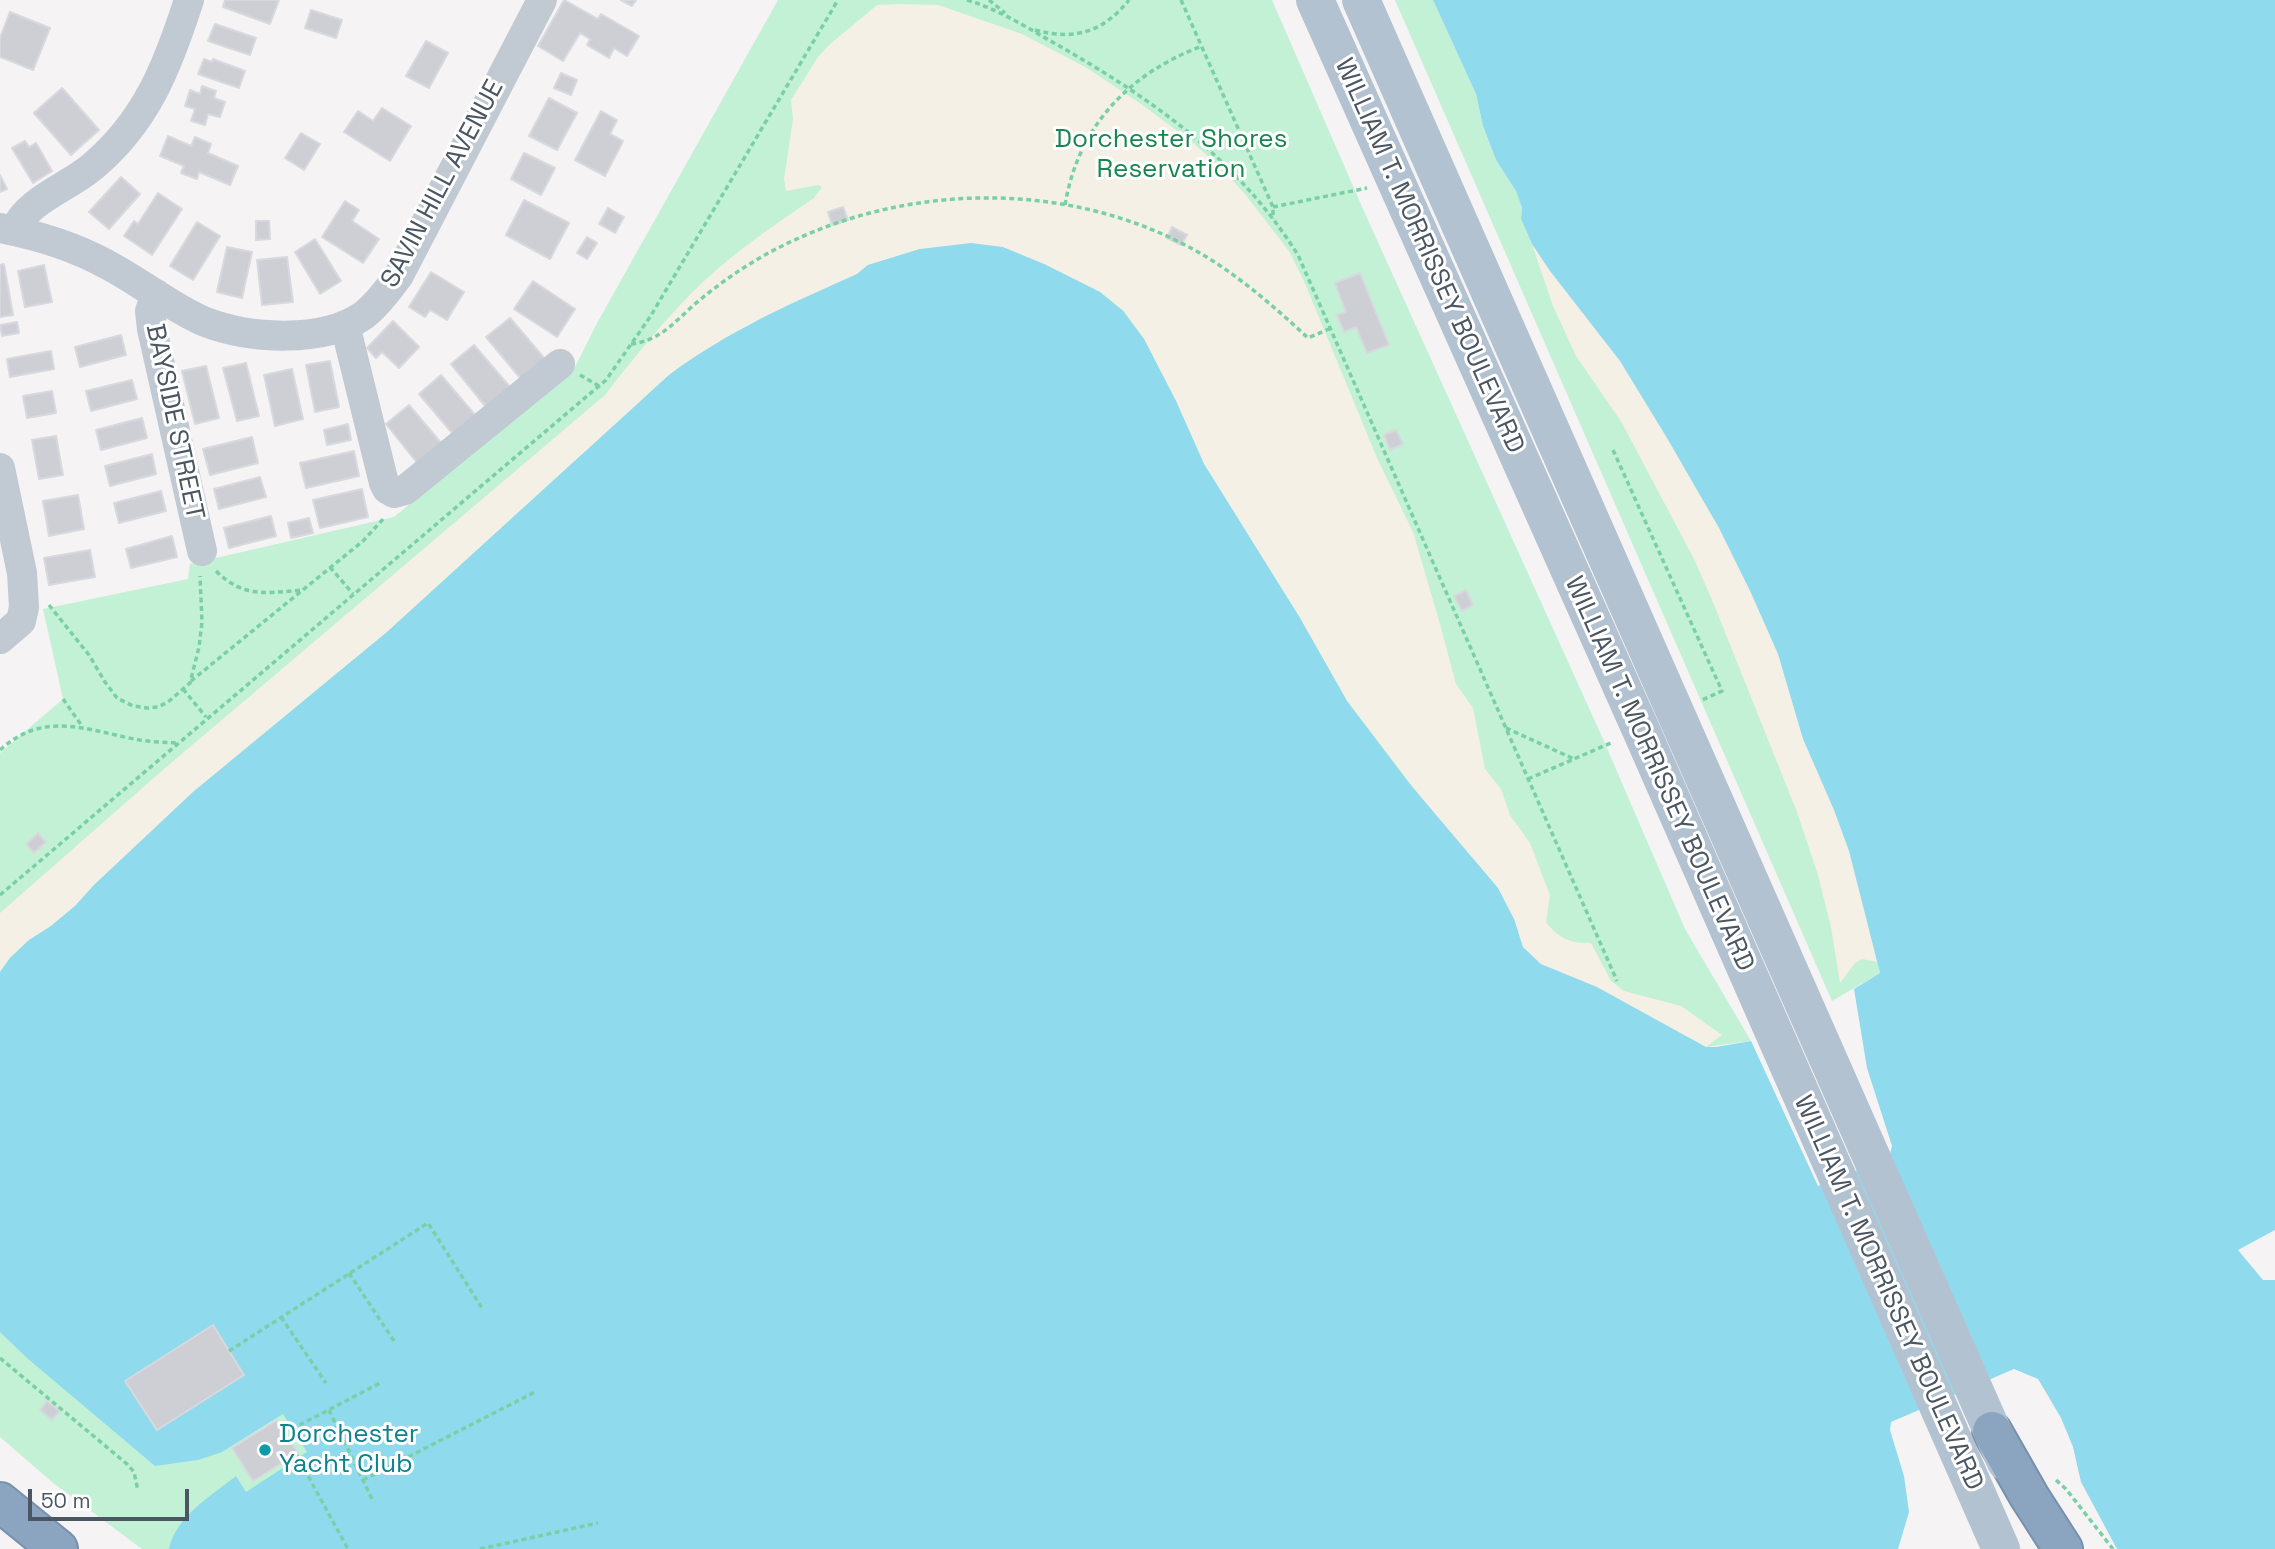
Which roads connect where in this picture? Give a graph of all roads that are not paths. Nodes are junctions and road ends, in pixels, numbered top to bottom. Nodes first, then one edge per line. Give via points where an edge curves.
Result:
1 (189, 0) edge
2 (542, 0) edge
3 (1315, 0) edge
4 (1361, 0) edge
5 (7, 229) edge
6 (156, 294) junction
7 (345, 325) junction
8 (560, 364) dead end
9 (0, 468) edge
10 (202, 551) road end
11 (12, 625) edge
12 (1992, 1431) junction
13 (0, 1502) edge
14 (58, 1549) edge
15 (2001, 1549) edge
16 (2045, 1549) edge
17 (2063, 1549) edge

1 - 5 street via 161,78 127,131 90,169 35,204
2 - 7 street, SAVIN HILL AVENUE via 399,275 374,306
3 - 15 main road, WILLIAM T. MORRISSEY BOULEVARD
4 - 12 main road, WILLIAM T. MORRISSEY BOULEVARD
5 - 6 street, SAVIN HILL AVENUE via 89,255
6 - 7 street, SAVIN HILL AVENUE via 205,321 250,333 303,334
6 - 10 street, BAYSIDE STREET via 150,311 152,329
7 - 8 street via 384,483 394,492 405,490
9 - 11 street via 24,590
12 - 16 main road, WILLIAM T. MORRISSEY BOULEVARD
12 - 17 highway
13 - 14 highway

